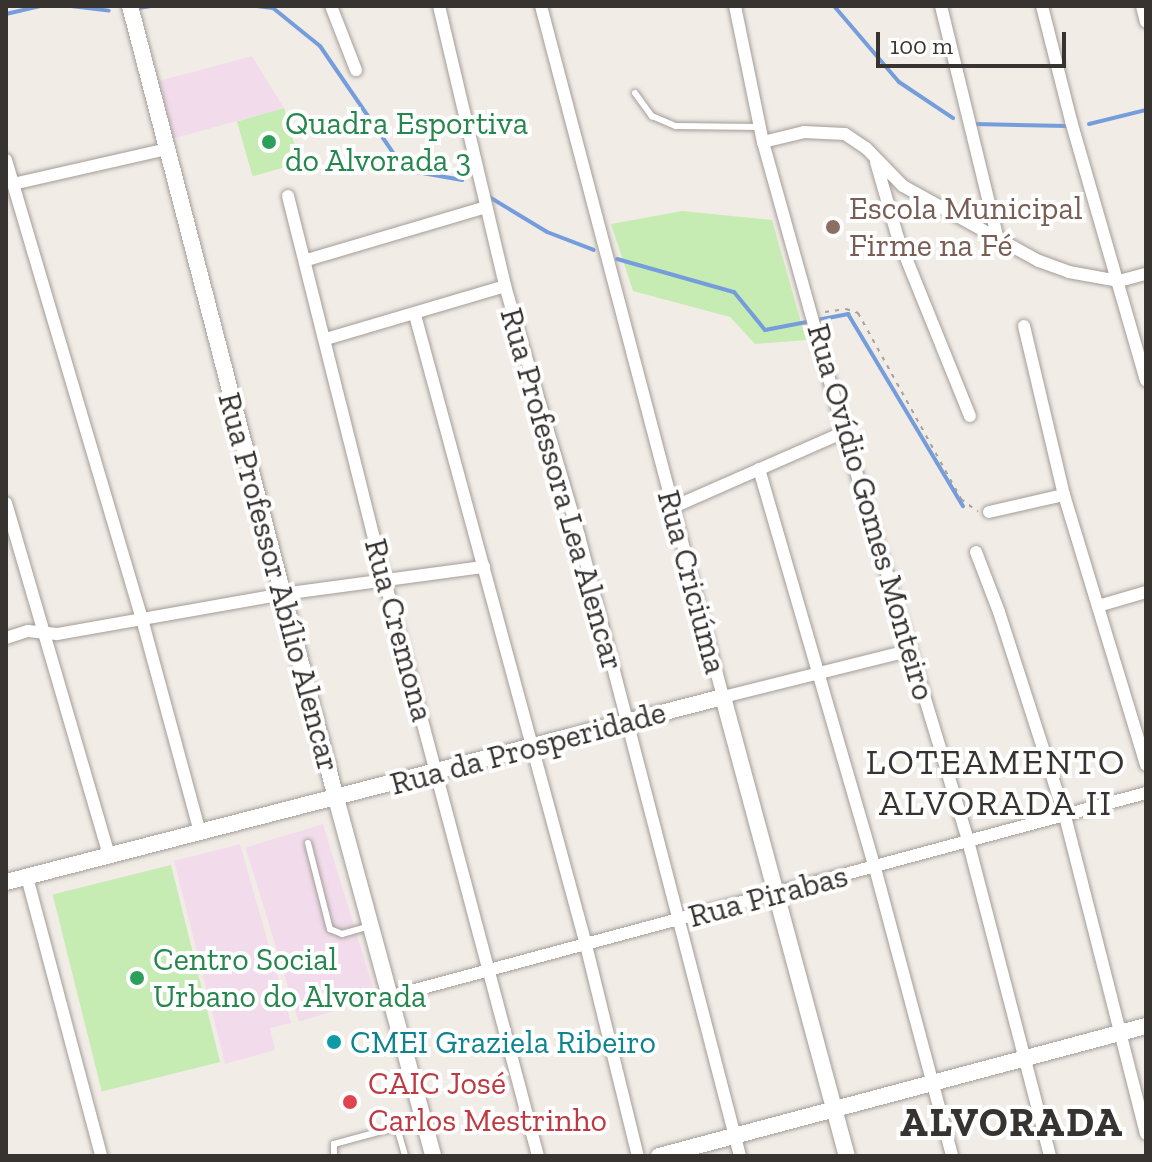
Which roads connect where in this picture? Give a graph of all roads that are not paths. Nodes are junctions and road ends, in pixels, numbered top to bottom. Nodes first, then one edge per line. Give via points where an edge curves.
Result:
1 (331, 6) edge
2 (439, 6) edge
3 (541, 6) edge
4 (735, 6) edge
5 (941, 6) edge
6 (1042, 6) edge
7 (1142, 6) edge
8 (131, 10) edge
9 (1146, 22) edge
10 (356, 70) dead end
11 (635, 93) dead end
12 (760, 127) junction
13 (763, 142) junction
14 (167, 149) junction
15 (875, 159) junction
16 (6, 160) edge
17 (13, 184) junction
18 (288, 196) dead end
19 (486, 207) junction
20 (998, 239) junction
21 (307, 260) junction
22 (1146, 274) edge
23 (1119, 281) junction
24 (505, 286) junction
25 (415, 315) junction
26 (1024, 326) dead end
27 (326, 339) junction
28 (1146, 380) edge
29 (970, 416) dead end
30 (844, 432) junction
31 (759, 469) junction
32 (1064, 495) junction
33 (6, 503) edge
34 (671, 508) junction
35 (989, 512) road end
36 (976, 552) dead end
37 (484, 567) junction
38 (385, 581) junction
39 (1146, 592) edge
40 (283, 594) junction
41 (1098, 606) junction
42 (142, 619) junction
43 (43, 634) junction
44 (6, 638) edge
45 (911, 650) junction
46 (818, 674) junction
47 (723, 697) junction
48 (626, 720) junction
49 (532, 746) junction
50 (1146, 765) edge
51 (435, 772) junction
52 (1146, 793) edge
53 (336, 798) junction
54 (1065, 816) junction
55 (200, 833) junction
56 (968, 841) junction
57 (308, 843) dead end
58 (109, 855) junction
59 (875, 868) junction
60 (27, 877) junction
61 (6, 882) edge
62 (775, 895) junction
63 (679, 919) junction
64 (371, 926) junction
65 (586, 945) junction
66 (489, 970) junction
67 (389, 997) junction
68 (1146, 1026) edge
69 (1120, 1033) junction
70 (1023, 1058) junction
71 (931, 1082) junction
72 (834, 1107) junction
73 (733, 1134) junction
74 (1146, 1134) edge
75 (101, 1156) edge
76 (334, 1156) edge
77 (405, 1156) edge
78 (433, 1156) edge
79 (538, 1156) edge
80 (638, 1156) edge
81 (659, 1156) edge
82 (740, 1156) edge
83 (847, 1156) edge
84 (952, 1156) edge
85 (1050, 1156) edge

1 - 10 street
2 - 19 street, Rua Professora Lea Alencar
3 - 34 street, Rua Criciúma
4 - 12 street, Rua Ovídio Gomes Monteiro
5 - 20 street
6 - 23 street
7 - 9 street
8 - 14 street, Rua Professor Abílio Alencar
11 - 12 lane via 652,116 676,126
12 - 13 street, Rua Ovídio Gomes Monteiro
13 - 15 street via 828,131 858,140
13 - 30 street, Rua Ovídio Gomes Monteiro
14 - 17 street
14 - 40 street, Rua Professor Abílio Alencar
15 - 20 street via 903,186
15 - 29 street via 898,238
16 - 17 street
17 - 42 street
18 - 21 street, Rua Cremona
19 - 21 street
19 - 24 street, Rua Professora Lea Alencar
20 - 23 street via 1069,272
21 - 27 street, Rua Cremona
22 - 23 street
23 - 28 street
24 - 25 street
24 - 48 street, Rua Professora Lea Alencar via 579,536
25 - 27 street
25 - 37 street
26 - 32 street
27 - 38 street, Rua Cremona
30 - 31 street
30 - 45 street, Rua Ovídio Gomes Monteiro
31 - 34 street
31 - 46 street
32 - 35 street
32 - 41 street
33 - 43 street
34 - 47 street, Rua Criciúma
36 - 54 street
37 - 38 street
37 - 49 street
38 - 40 street
38 - 51 street, Rua Cremona
39 - 41 street
40 - 42 street
40 - 53 street, Rua Professor Abílio Alencar
41 - 50 street
42 - 43 street
42 - 55 street
43 - 44 street via 28,631
43 - 58 street
45 - 46 street, Rua da Prosperidade
45 - 56 street, Rua Ovídio Gomes Monteiro
46 - 47 street, Rua da Prosperidade
46 - 59 street
47 - 48 street, Rua da Prosperidade
47 - 62 street, Rua Criciúma
48 - 49 street, Rua da Prosperidade
48 - 63 street, Rua Professora Lea Alencar
49 - 51 street, Rua da Prosperidade
49 - 65 street
51 - 53 street, Rua da Prosperidade
51 - 66 street, Rua Cremona
52 - 54 street, Rua Pirabas
53 - 55 street, Rua da Prosperidade
53 - 64 street, Rua Professor Abílio Alencar
54 - 56 street, Rua Pirabas
54 - 69 street
55 - 58 street, Rua da Prosperidade
56 - 59 street, Rua Pirabas
56 - 70 street, Rua Ovídio Gomes Monteiro
57 - 64 lane via 330,929 342,934
58 - 60 street, Rua da Prosperidade
59 - 62 street, Rua Pirabas
59 - 71 street
60 - 61 street, Rua da Prosperidade
60 - 75 street
62 - 63 street, Rua Pirabas
62 - 72 street, Rua Criciúma
63 - 65 street, Rua Pirabas
63 - 73 street, Rua Professora Lea Alencar
64 - 67 street, Rua Professor Abílio Alencar
65 - 66 street, Rua Pirabas
65 - 80 street
66 - 67 street, Rua Pirabas
66 - 79 street, Rua Cremona
67 - 78 street, Rua Professor Abílio Alencar
68 - 69 street
69 - 70 street
69 - 74 street
70 - 71 street
70 - 85 street, Rua Ovídio Gomes Monteiro
71 - 72 street
71 - 84 street
72 - 73 street
72 - 83 street, Rua Criciúma
73 - 81 street
73 - 82 street, Rua Professora Lea Alencar
76 - 77 lane via 334,1144 393,1128

